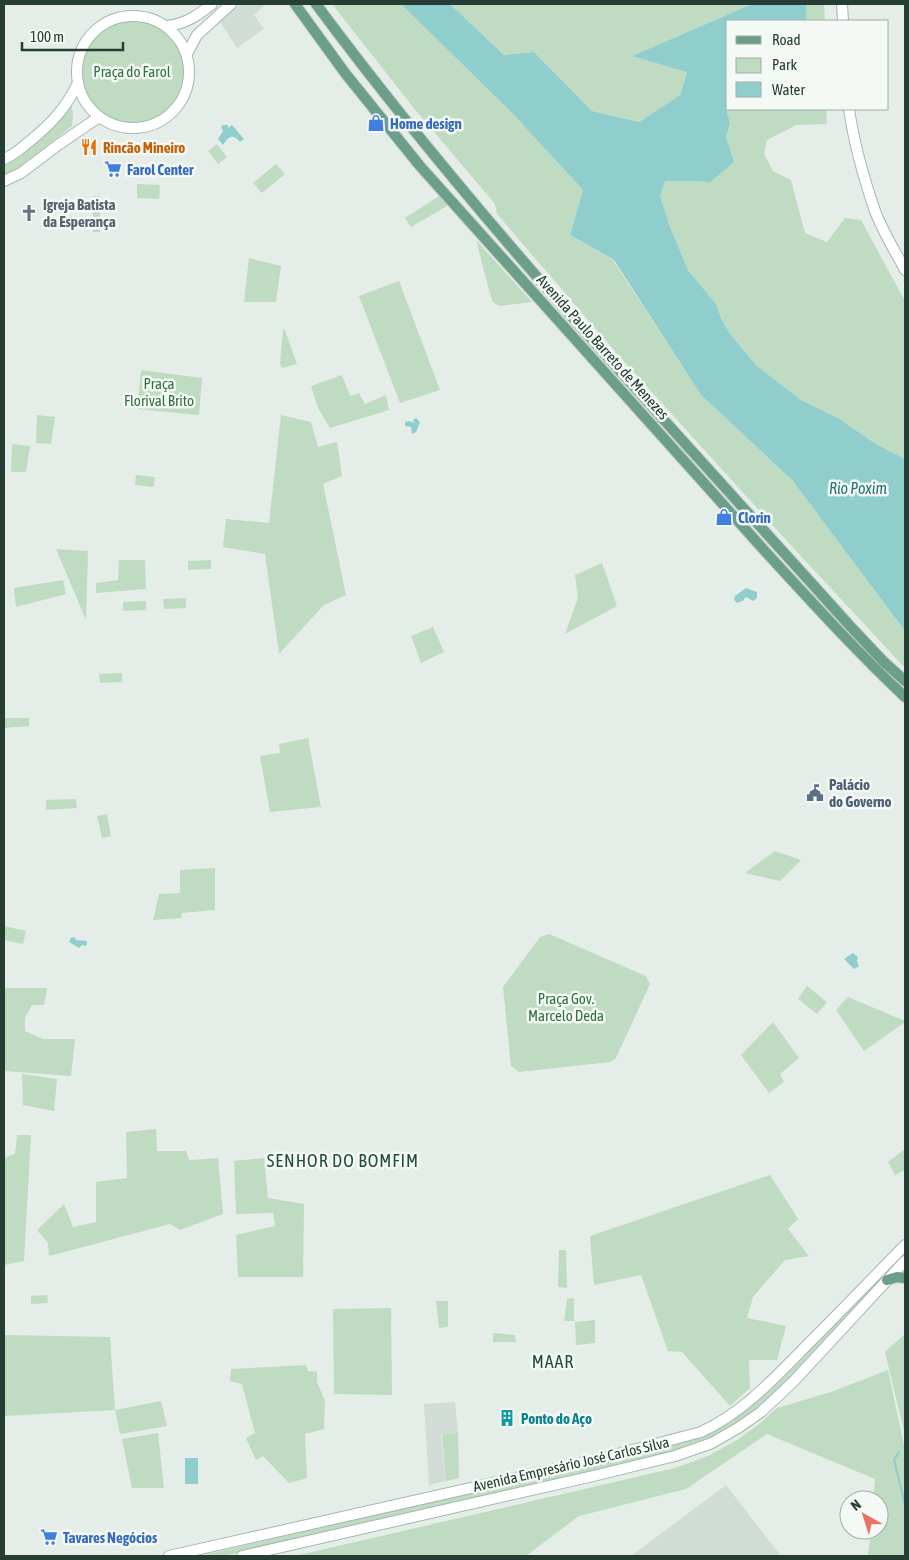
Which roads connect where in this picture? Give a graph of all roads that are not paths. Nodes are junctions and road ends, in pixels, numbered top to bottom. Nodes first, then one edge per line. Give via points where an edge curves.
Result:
1 (212, 4) edge
2 (231, 4) edge
3 (295, 4) edge
4 (308, 4) edge
5 (316, 4) edge
6 (842, 4) edge
7 (843, 20) edge
8 (167, 26) junction
9 (188, 54) junction
10 (359, 62) junction
11 (78, 83) junction
12 (849, 110) edge
13 (99, 118) junction
14 (4, 159) edge
15 (4, 181) edge
16 (485, 216) junction
17 (472, 224) junction
18 (905, 270) edge
19 (905, 681) edge
20 (905, 697) edge
21 (905, 1245) edge
22 (905, 1261) edge
23 (905, 1278) edge
24 (887, 1280) junction
25 (181, 1555) edge
26 (169, 1556) edge
27 (242, 1556) edge

1 - 8 main road via 190,20
2 - 9 main road via 197,34
3 - 17 main road, Avenida Paulo Barreto de Menezes via 420,166
4 - 10 main road via 340,45
5 - 10 main road, Avenida Paulo Barreto de Menezes
6 - 7 main road
8 - 9 main road via 180,39
8 - 11 main road via 135,16 106,23 94,31 83,46 77,64
9 - 13 main road via 189,84 184,98 163,121 134,129 119,127
10 - 16 main road, Avenida Paulo Barreto de Menezes
11 - 13 main road via 82,97
11 - 14 main road via 63,110 48,127
12 - 18 main road via 875,211
13 - 15 main road via 21,173
16 - 17 main road via 479,223
16 - 19 main road, Avenida Paulo Barreto de Menezes via 850,626
17 - 20 main road, Avenida Paulo Barreto de Menezes via 766,552
21 - 25 main road, Avenida Empresário José Carlos Silva via 760,1392 733,1414 701,1432 591,1461
22 - 24 main road, Avenida Empresário José Carlos Silva
23 - 24 main road
24 - 27 main road, Avenida Empresário José Carlos Silva via 761,1412 712,1443 675,1456 593,1476
25 - 26 main road, Avenida Empresário José Carlos Silva

